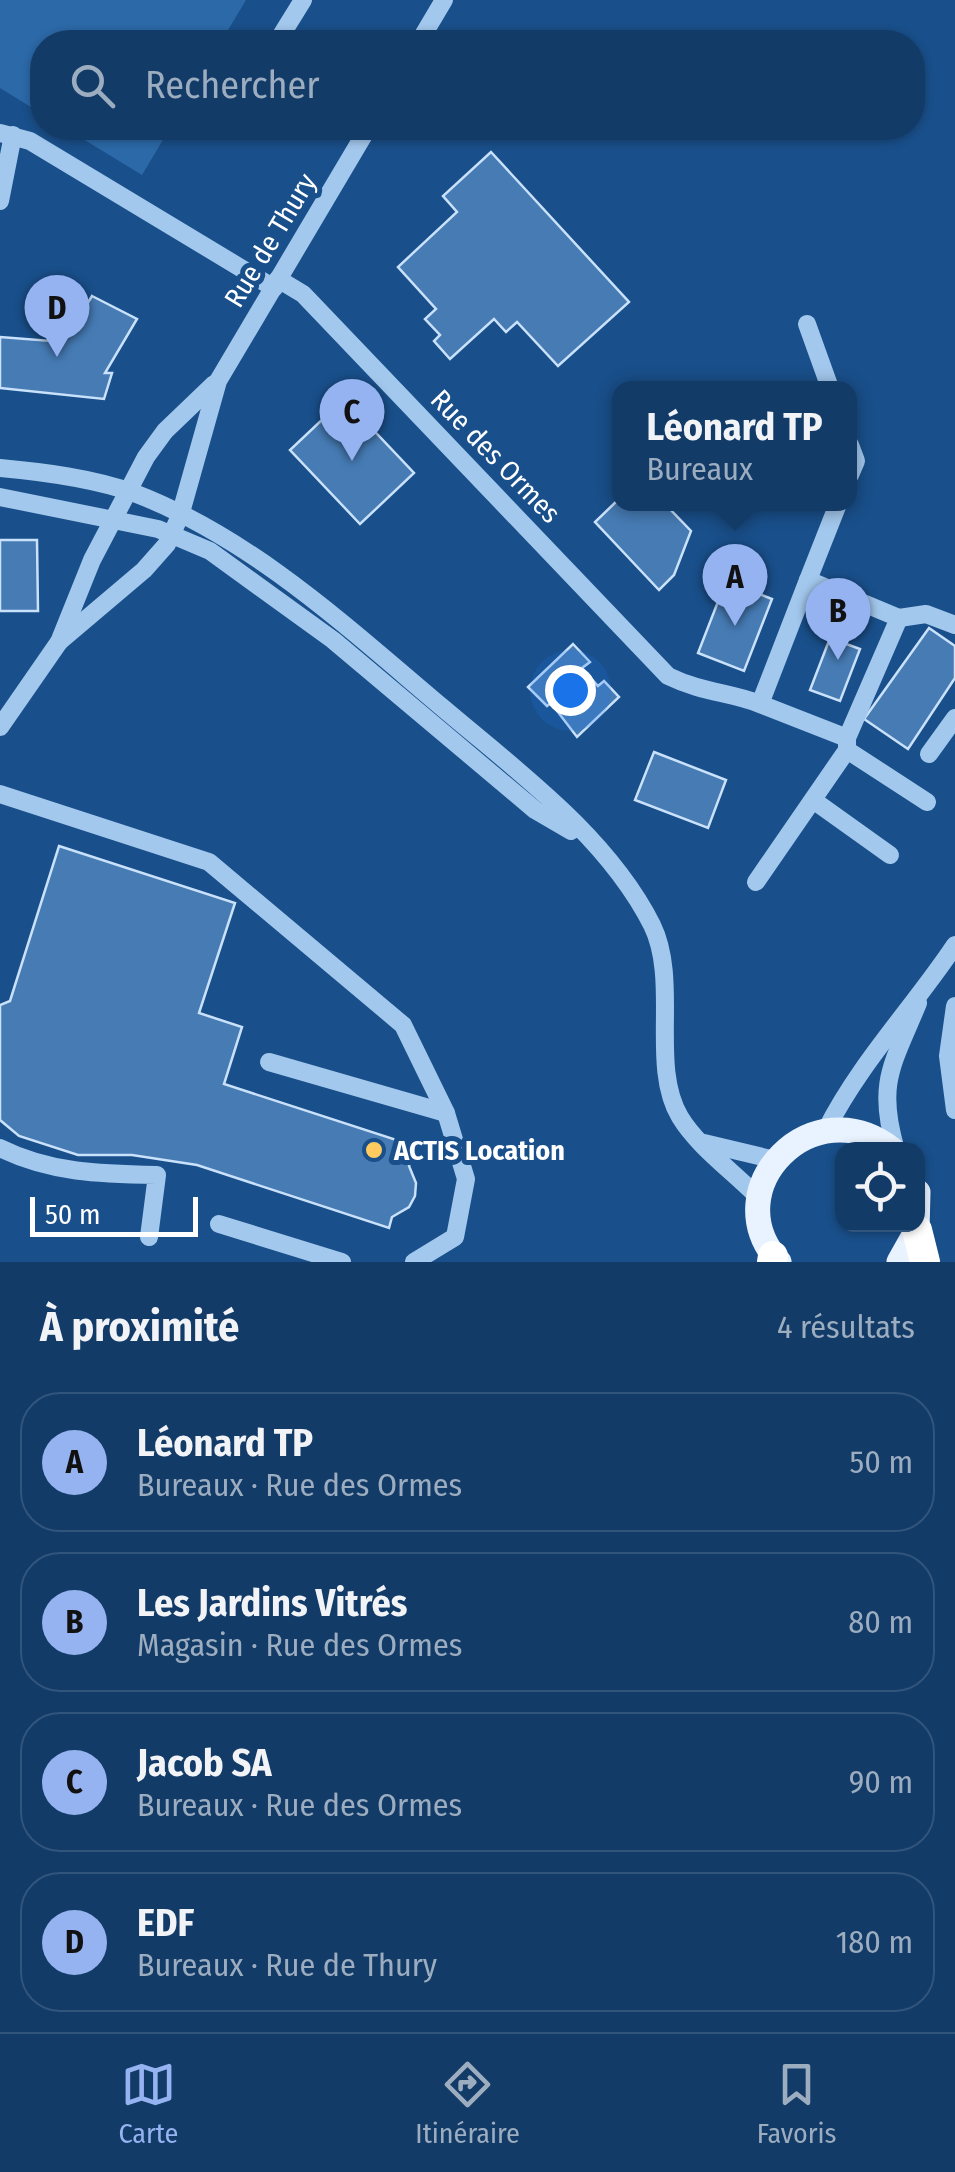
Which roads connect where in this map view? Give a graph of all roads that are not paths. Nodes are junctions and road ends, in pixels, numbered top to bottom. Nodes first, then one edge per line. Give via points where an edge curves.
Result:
1 (304, 0) edge
2 (444, 0) edge
3 (285, 30) edge
4 (426, 30) edge
5 (7, 134) edge
6 (361, 140) edge
7 (0, 200) edge
8 (276, 283) junction
9 (807, 324) dead end
10 (218, 381) junction
11 (827, 381) edge
12 (0, 468) edge
13 (129, 492) junction
14 (0, 497) edge
15 (835, 511) edge
16 (180, 516) junction
17 (116, 520) junction
18 (172, 535) junction
19 (808, 580) junction
20 (899, 618) junction
21 (955, 625) edge
22 (58, 642) junction
23 (760, 704) junction
24 (3, 717) edge
25 (955, 718) edge
26 (847, 744) junction
27 (929, 754) dead end
28 (813, 800) junction
29 (2, 801) edge
30 (926, 802) dead end
31 (589, 842) junction
32 (890, 854) dead end
33 (756, 882) dead end
34 (955, 945) edge
35 (924, 991) junction
36 (955, 1006) edge
37 (268, 1062) dead end
38 (955, 1110) edge
39 (446, 1113) junction
40 (826, 1130) junction
41 (881, 1142) edge
42 (892, 1142) edge
43 (704, 1143) junction
44 (0, 1148) edge
45 (775, 1160) junction
46 (760, 1198) junction
47 (220, 1224) dead end
48 (916, 1232) edge
49 (918, 1232) edge
50 (149, 1237) dead end
51 (775, 1260) edge
52 (342, 1262) edge
53 (414, 1262) edge
54 (898, 1262) edge
55 (925, 1262) edge

1 - 3 street
2 - 4 street
5 - 7 street
5 - 8 street, Rue des Ormes
6 - 8 street, Rue de Thury
8 - 10 street, Rue de Thury
8 - 23 street, Rue des Ormes via 304,294 668,676 699,692
9 - 11 street
10 - 13 street, Rue de Thury via 165,430
10 - 16 street, Rue de Thury
12 - 13 street
13 - 16 street
13 - 17 street, Rue de Thury
14 - 17 street
15 - 19 street
16 - 18 street, Rue de Thury
16 - 31 street via 222,536 315,601 540,790
17 - 18 street
17 - 22 street, Rue de Thury
18 - 22 street, Rue de Thury via 144,570
18 - 31 street via 210,551 333,640 535,810
19 - 20 street
19 - 23 street
20 - 21 street via 926,614
20 - 26 street
22 - 24 street
23 - 26 street
25 - 27 street
26 - 28 street
26 - 30 street
28 - 32 street
28 - 33 street
29 - 39 street via 72,814 209,862 403,1025
31 - 43 street via 632,889 654,930 665,982 670,1095 681,1120
34 - 35 street
35 - 40 street via 884,1034
35 - 42 street via 885,1083
36 - 38 street via 948,1056
37 - 39 street
39 - 53 street via 466,1179 455,1237
40 - 41 main road via 864,1132
40 - 45 main road via 806,1135
43 - 45 street
43 - 46 street
44 - 50 street via 38,1166 157,1175
45 - 46 main road
46 - 51 main road via 762,1228
47 - 52 street
48 - 54 main road
49 - 55 highway

